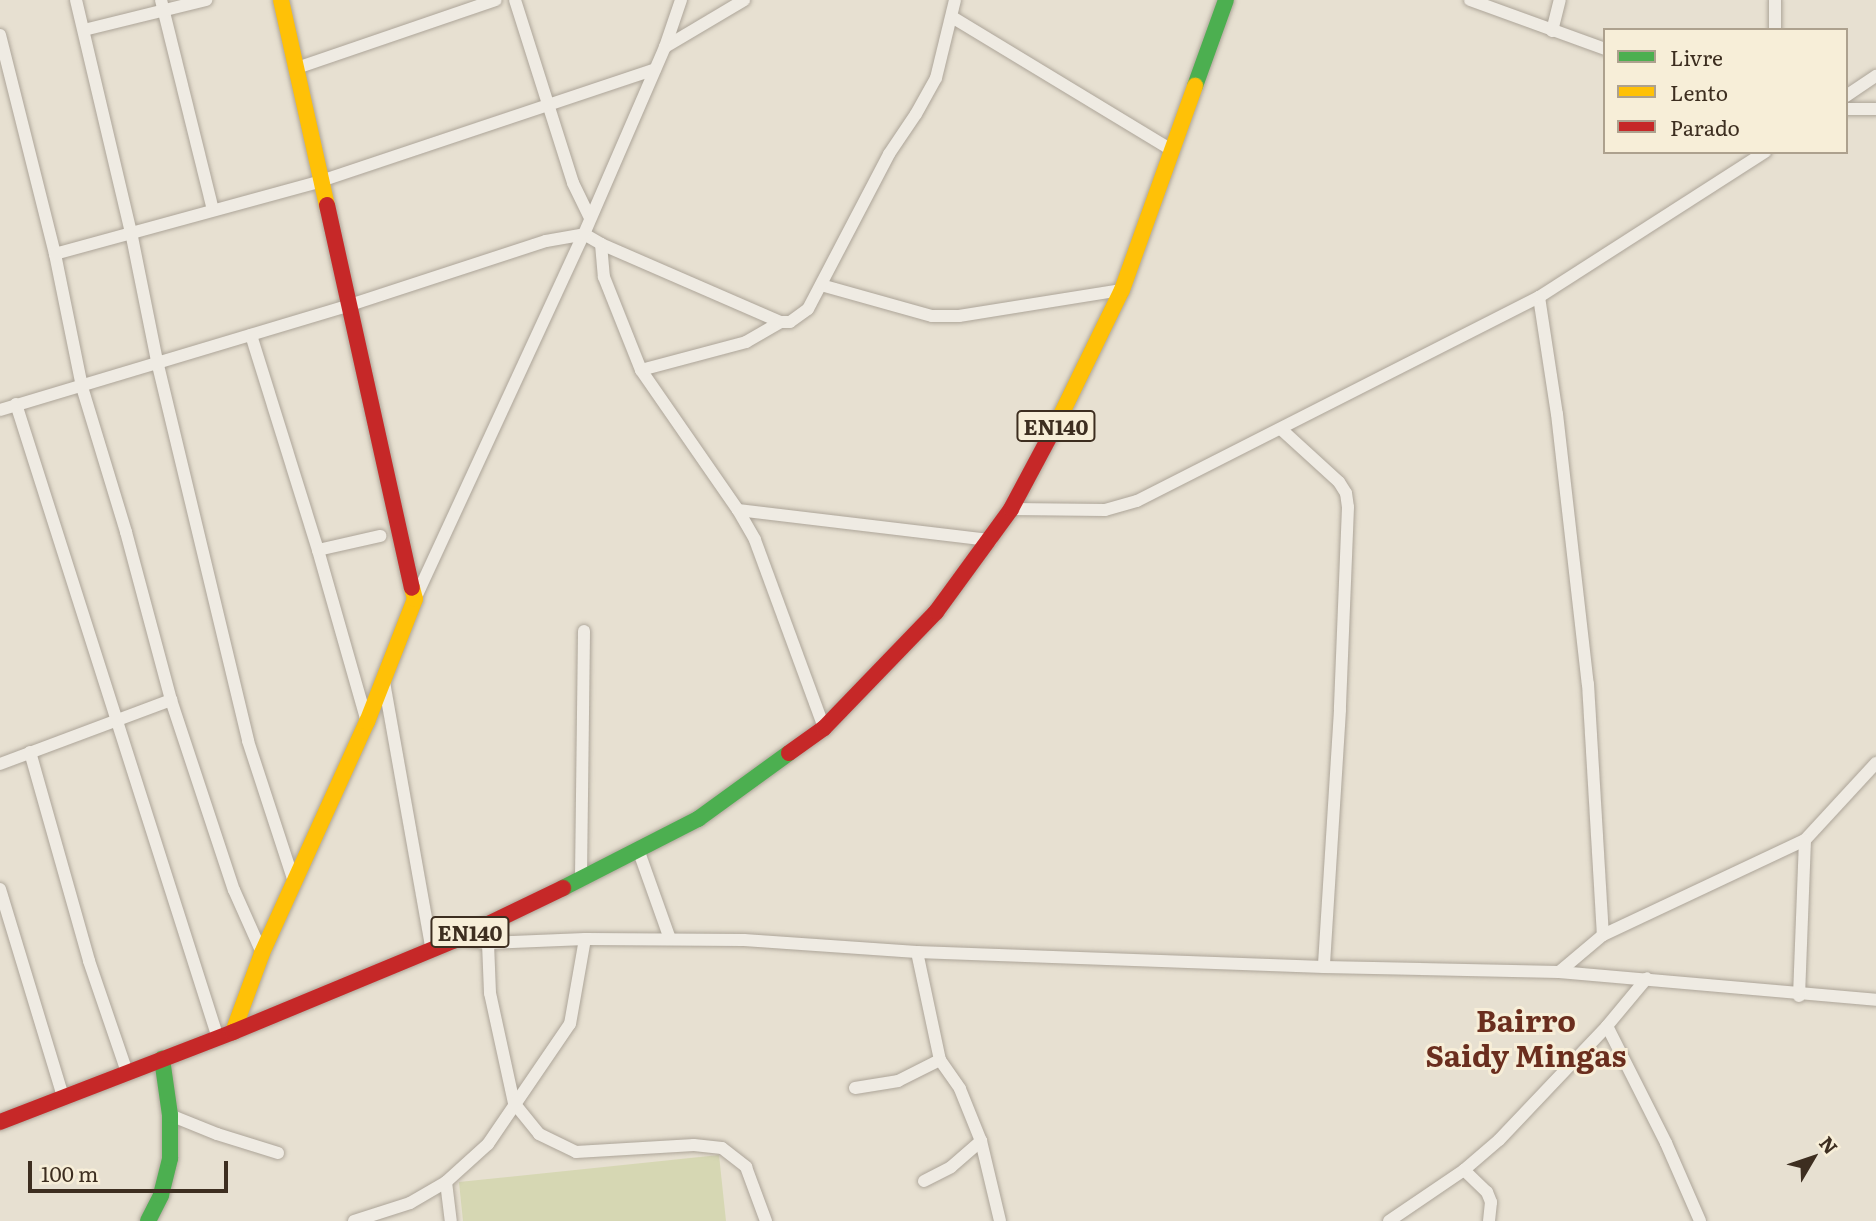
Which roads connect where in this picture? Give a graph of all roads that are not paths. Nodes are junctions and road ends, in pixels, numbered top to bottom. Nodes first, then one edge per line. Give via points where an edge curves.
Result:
1 (76, 0) edge
2 (206, 0) edge
3 (281, 0) edge
4 (496, 0) edge
5 (515, 0) edge
6 (681, 0) edge
7 (744, 0) edge
8 (955, 0) edge
9 (1226, 0) edge
10 (1470, 0) edge
11 (1560, 0) edge
12 (1775, 0) edge
13 (162, 5) edge
14 (953, 17) junction
15 (1774, 28) edge
16 (84, 30) junction
17 (1552, 31) junction
18 (0, 35) edge
19 (665, 47) junction
20 (1603, 48) edge
21 (297, 68) junction
22 (655, 69) junction
23 (1876, 76) edge
24 (1848, 95) edge
25 (547, 104) junction
26 (1848, 109) edge
27 (1876, 109) edge
28 (1172, 150) junction
29 (1762, 154) edge
30 (321, 181) junction
31 (213, 210) junction
32 (590, 218) junction
33 (131, 232) junction
34 (584, 234) junction
35 (601, 244) junction
36 (55, 254) junction
37 (821, 285) junction
38 (1122, 290) junction
39 (1539, 297) junction
40 (350, 305) junction
41 (780, 322) junction
42 (251, 335) junction
43 (157, 361) junction
44 (641, 370) junction
45 (82, 387) junction
46 (16, 404) junction
47 (0, 410) edge
48 (1282, 429) junction
49 (1011, 509) junction
50 (738, 510) junction
51 (380, 536) dead end
52 (991, 540) junction
53 (318, 550) junction
54 (415, 599) junction
55 (584, 631) dead end
56 (384, 681) junction
57 (171, 700) junction
58 (116, 719) junction
59 (367, 722) junction
60 (824, 728) junction
61 (30, 752) junction
62 (1876, 763) edge
63 (0, 764) edge
64 (1805, 840) junction
65 (639, 852) junction
66 (581, 877) junction
67 (294, 881) junction
68 (0, 889) edge
69 (1603, 936) junction
70 (585, 939) junction
71 (670, 939) junction
72 (455, 940) junction
73 (488, 943) junction
74 (431, 947) junction
75 (918, 952) junction
76 (262, 953) junction
77 (1324, 967) junction
78 (1559, 972) junction
79 (1647, 978) junction
80 (1800, 996) junction
81 (1876, 1000) edge
82 (1607, 1027) junction
83 (225, 1035) junction
84 (162, 1059) junction
85 (940, 1060) junction
86 (127, 1072) junction
87 (855, 1088) dead end
88 (63, 1096) junction
89 (514, 1102) junction
90 (170, 1115) junction
91 (0, 1122) edge
92 (981, 1141) junction
93 (278, 1153) dead end
94 (1464, 1170) junction
95 (924, 1181) dead end
96 (446, 1182) junction
97 (148, 1221) edge
98 (354, 1221) edge
99 (451, 1221) edge
100 (766, 1221) edge
101 (1000, 1221) edge
102 (1389, 1221) edge
103 (1489, 1221) edge
104 (1700, 1221) edge

1 - 16 street
2 - 13 street
3 - 21 main road
4 - 21 street
5 - 25 street
6 - 19 street
7 - 19 street
8 - 14 street
9 - 28 main road, EN140
10 - 17 street
11 - 17 street
12 - 15 street
13 - 16 street
13 - 31 street
14 - 28 street
14 - 37 street via 936,78 889,154
16 - 33 street
17 - 20 street
18 - 36 street
19 - 22 street
21 - 30 main road
22 - 25 street
22 - 32 street
23 - 24 street
25 - 30 street
25 - 32 street via 573,183
26 - 27 street
28 - 38 main road, EN140
29 - 39 street
30 - 31 street
30 - 40 main road
31 - 33 street
32 - 34 street
33 - 36 street
33 - 43 street
34 - 35 street
34 - 40 street via 546,241
34 - 54 street
35 - 41 street
35 - 44 street via 604,277
36 - 45 street
37 - 38 street via 932,316 959,316
37 - 41 street via 798,318
38 - 49 main road, EN140 via 1087,368
39 - 48 street
39 - 69 street via 1588,684
40 - 42 street
40 - 54 main road
41 - 44 street via 746,342
42 - 43 street
42 - 53 street
43 - 45 street
43 - 67 street via 248,741
44 - 50 street
45 - 46 street
45 - 57 street
46 - 47 street
46 - 58 street
48 - 49 street via 1137,501 1105,510
48 - 77 street via 1339,482 1348,508
49 - 52 main road, EN140
50 - 52 street
50 - 60 street via 771,577
51 - 53 street
52 - 60 main road, EN140 via 936,612
53 - 59 street
54 - 56 main road
55 - 66 street
56 - 59 main road
56 - 74 street
57 - 58 street
57 - 76 street via 234,890
58 - 61 street
58 - 83 street
59 - 67 main road
60 - 65 main road, EN140 via 698,819
61 - 63 street
61 - 86 street via 89,961
62 - 64 street
64 - 69 street
64 - 80 street
65 - 66 main road, EN140
65 - 71 street
66 - 72 main road, EN140
67 - 76 main road
68 - 88 street
69 - 78 street
70 - 71 street
70 - 73 street
70 - 89 street via 570,1024
71 - 75 street
72 - 73 street
72 - 74 main road, EN140
73 - 89 street via 490,993
74 - 83 main road, EN140
75 - 77 street
75 - 85 street
76 - 83 main road
77 - 78 street
78 - 79 street
79 - 80 street
79 - 82 street
80 - 81 street
82 - 94 street via 1499,1140
82 - 104 street
83 - 84 main road, EN140
84 - 86 main road, EN140
84 - 90 main road
85 - 87 street via 898,1081
85 - 92 street via 960,1089
86 - 88 main road, EN140
88 - 91 main road, EN140
89 - 96 street via 488,1144
89 - 100 street via 539,1134 576,1152 694,1145 722,1148 746,1167
90 - 93 street
90 - 97 main road via 170,1158 162,1195
92 - 95 street via 951,1167
92 - 101 street
94 - 102 street
94 - 103 street via 1487,1192
96 - 98 street via 410,1203
96 - 99 street

